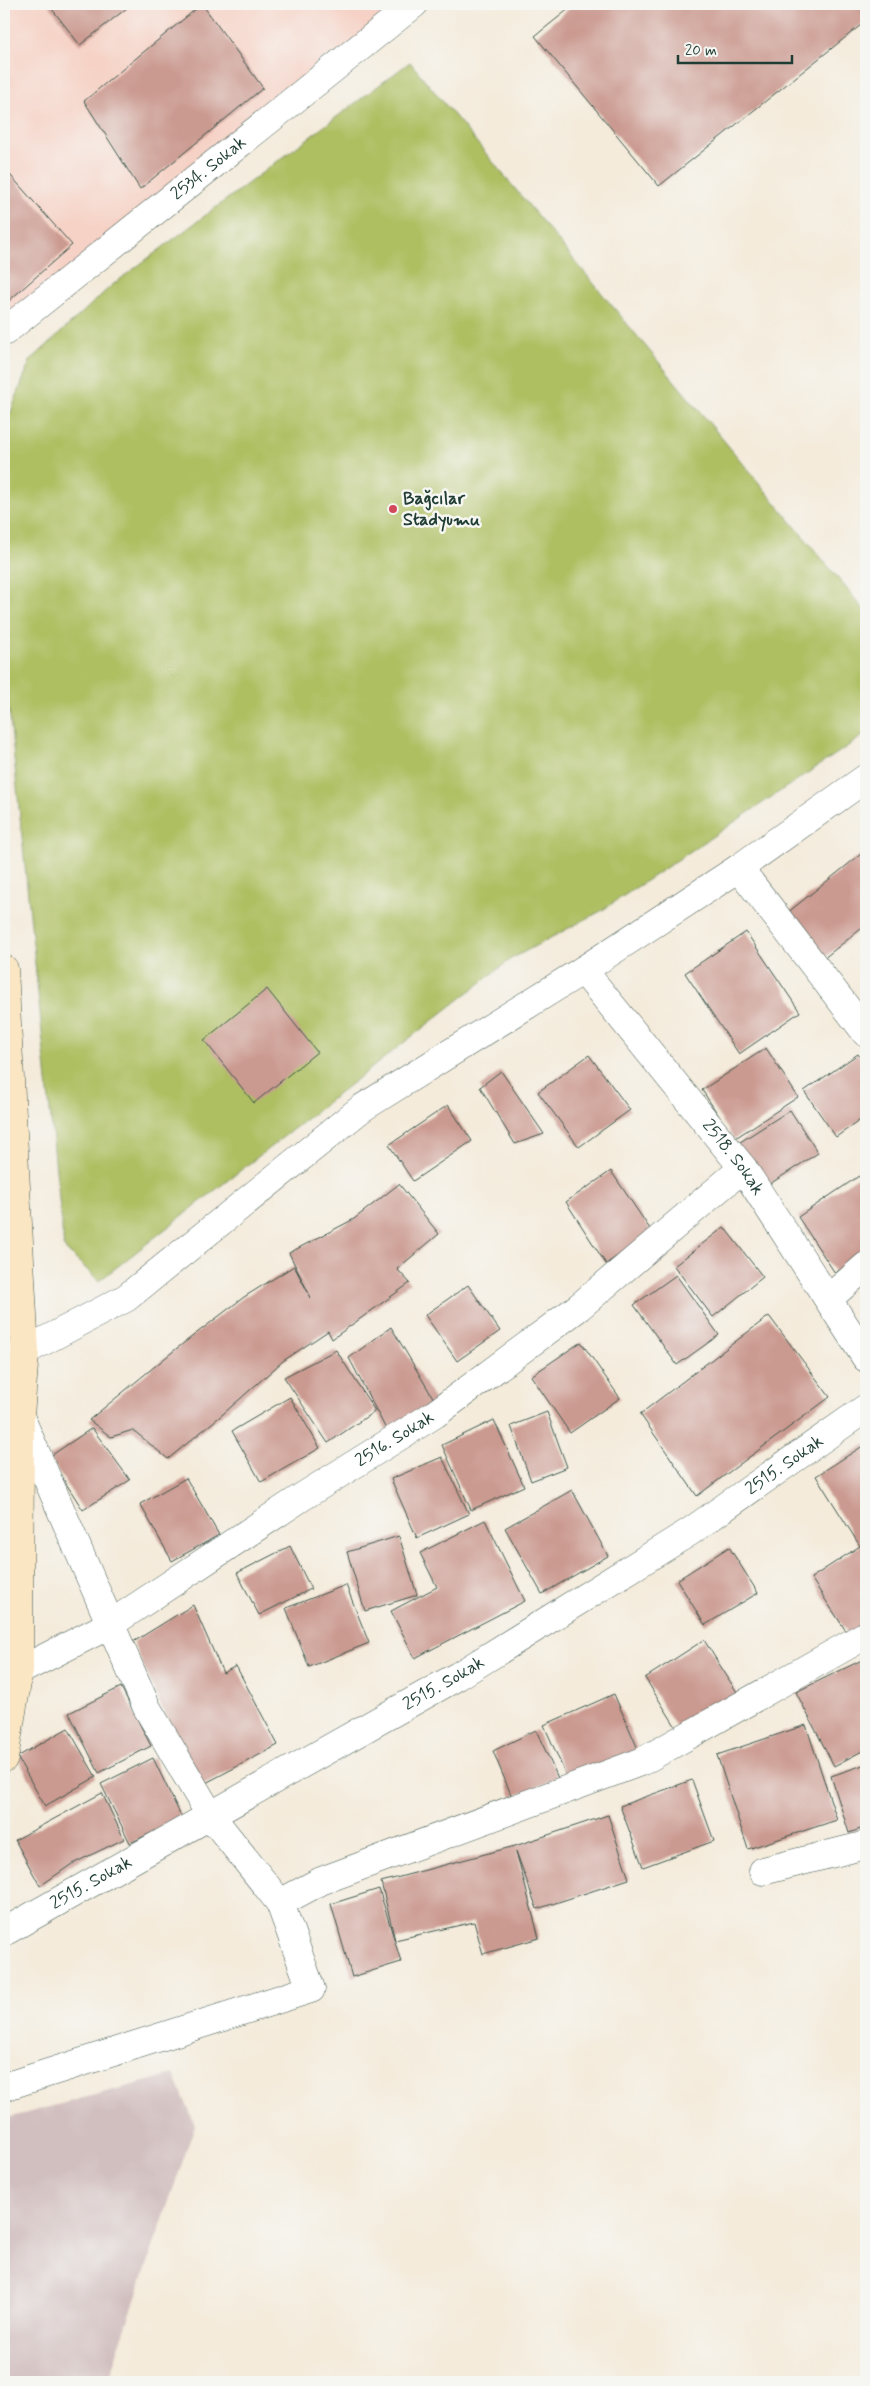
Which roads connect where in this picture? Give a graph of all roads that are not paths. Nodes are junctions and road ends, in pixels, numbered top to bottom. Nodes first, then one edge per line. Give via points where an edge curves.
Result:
1 (414, 4) edge
2 (4, 332) edge
3 (866, 778) edge
4 (738, 868) junction
5 (4, 968) edge
6 (583, 970) junction
7 (866, 1033) edge
8 (743, 1168) junction
9 (866, 1266) edge
10 (828, 1299) junction
11 (14, 1357) edge
12 (866, 1358) edge
13 (866, 1408) edge
14 (20, 1416) junction
15 (109, 1626) junction
16 (866, 1634) edge
17 (19, 1671) junction
18 (4, 1758) edge
19 (210, 1815) junction
20 (866, 1845) edge
21 (763, 1871) dead end
22 (280, 1902) junction
23 (4, 1932) edge
24 (4, 2087) edge

1 - 2 street, 2534. Sokak
3 - 4 street
4 - 6 street
4 - 7 street
5 - 11 main road
6 - 8 street, 2518. Sokak
6 - 11 street via 362,1108 126,1298
8 - 10 street, 2518. Sokak
8 - 15 street, 2516. Sokak via 579,1308 435,1414 302,1497
9 - 10 street
10 - 12 street, 2518. Sokak
11 - 14 main road
13 - 19 street, 2515. Sokak via 692,1531 458,1676
14 - 15 street
14 - 17 main road
15 - 17 street, 2516. Sokak
15 - 19 street via 146,1708
16 - 22 street via 643,1761 321,1882
17 - 18 main road
19 - 22 street
19 - 23 street, 2515. Sokak
20 - 21 street
22 - 24 street via 311,1989

